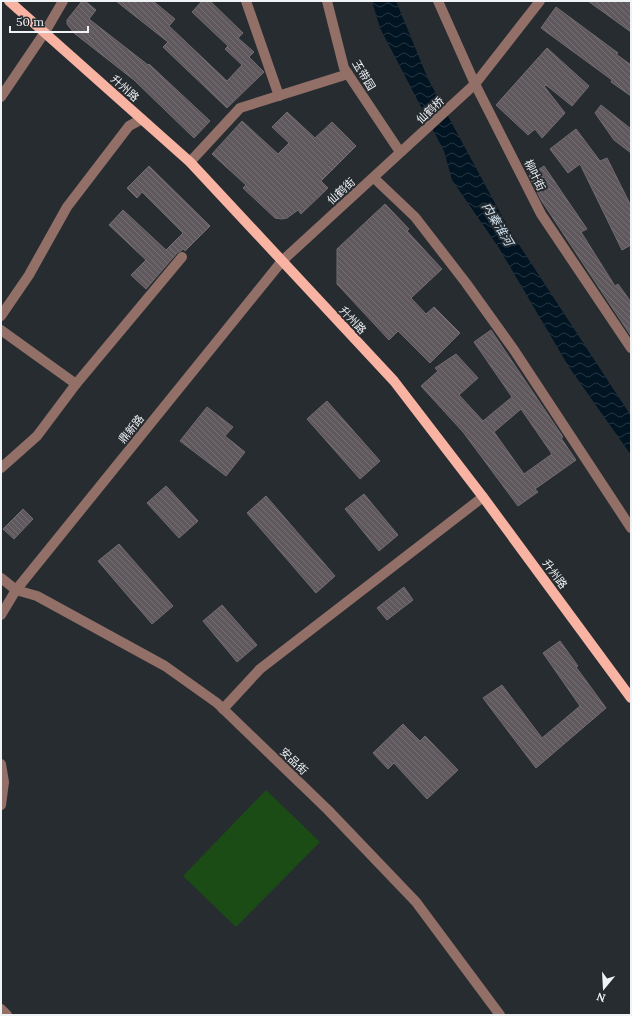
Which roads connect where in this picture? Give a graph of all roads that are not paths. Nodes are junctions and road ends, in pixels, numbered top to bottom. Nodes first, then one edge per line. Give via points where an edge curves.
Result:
1 (9, 1) edge
2 (63, 1) edge
3 (246, 1) edge
4 (327, 1) edge
5 (438, 1) edge
6 (540, 1) edge
7 (45, 32) junction
8 (348, 74) junction
9 (475, 84) junction
10 (279, 96) junction
11 (1, 97) edge
12 (142, 119) junction
13 (416, 140) joint
14 (400, 152) junction
15 (190, 162) junction
16 (374, 178) junction
17 (182, 258) dead end
18 (282, 261) junction
19 (1, 316) edge
20 (1, 330) edge
21 (631, 348) edge
22 (76, 384) junction
23 (1, 468) edge
24 (483, 496) junction
25 (631, 528) edge
26 (1, 578) edge
27 (16, 590) junction
28 (1, 615) edge
29 (631, 698) edge
30 (223, 709) junction
31 (1, 764) edge
32 (1, 805) edge
33 (1, 1009) edge
34 (7, 1015) edge
35 (500, 1015) edge

1 - 7 main road, 升州路
2 - 7 street
3 - 10 street
4 - 8 street, 玉带园 via 344,68
5 - 9 street, 柳叶街
6 - 9 street
7 - 11 street
7 - 12 main road, 升州路
8 - 10 street
8 - 14 street, 玉带园
9 - 13 street, 仙鹤桥
9 - 21 street, 柳叶街 via 541,214
10 - 15 street via 240,108
12 - 15 main road, 升州路
12 - 19 street via 129,126 67,207 29,275
13 - 14 street, 仙鹤街
14 - 16 street, 仙鹤街
15 - 18 main road, 升州路
16 - 18 street, 仙鹤街
16 - 25 street via 415,218 466,283 514,350
17 - 22 street
18 - 24 main road, 升州路 via 394,381
18 - 27 street, 鼎新路
20 - 22 street
22 - 23 street via 37,436
24 - 29 main road, 升州路
24 - 30 street via 260,669
26 - 27 street
27 - 28 street, 鼎新路
27 - 30 street, 安品街 via 37,596 165,666
30 - 35 street, 安品街 via 328,810 416,902
31 - 32 street via 4,782
33 - 34 street

